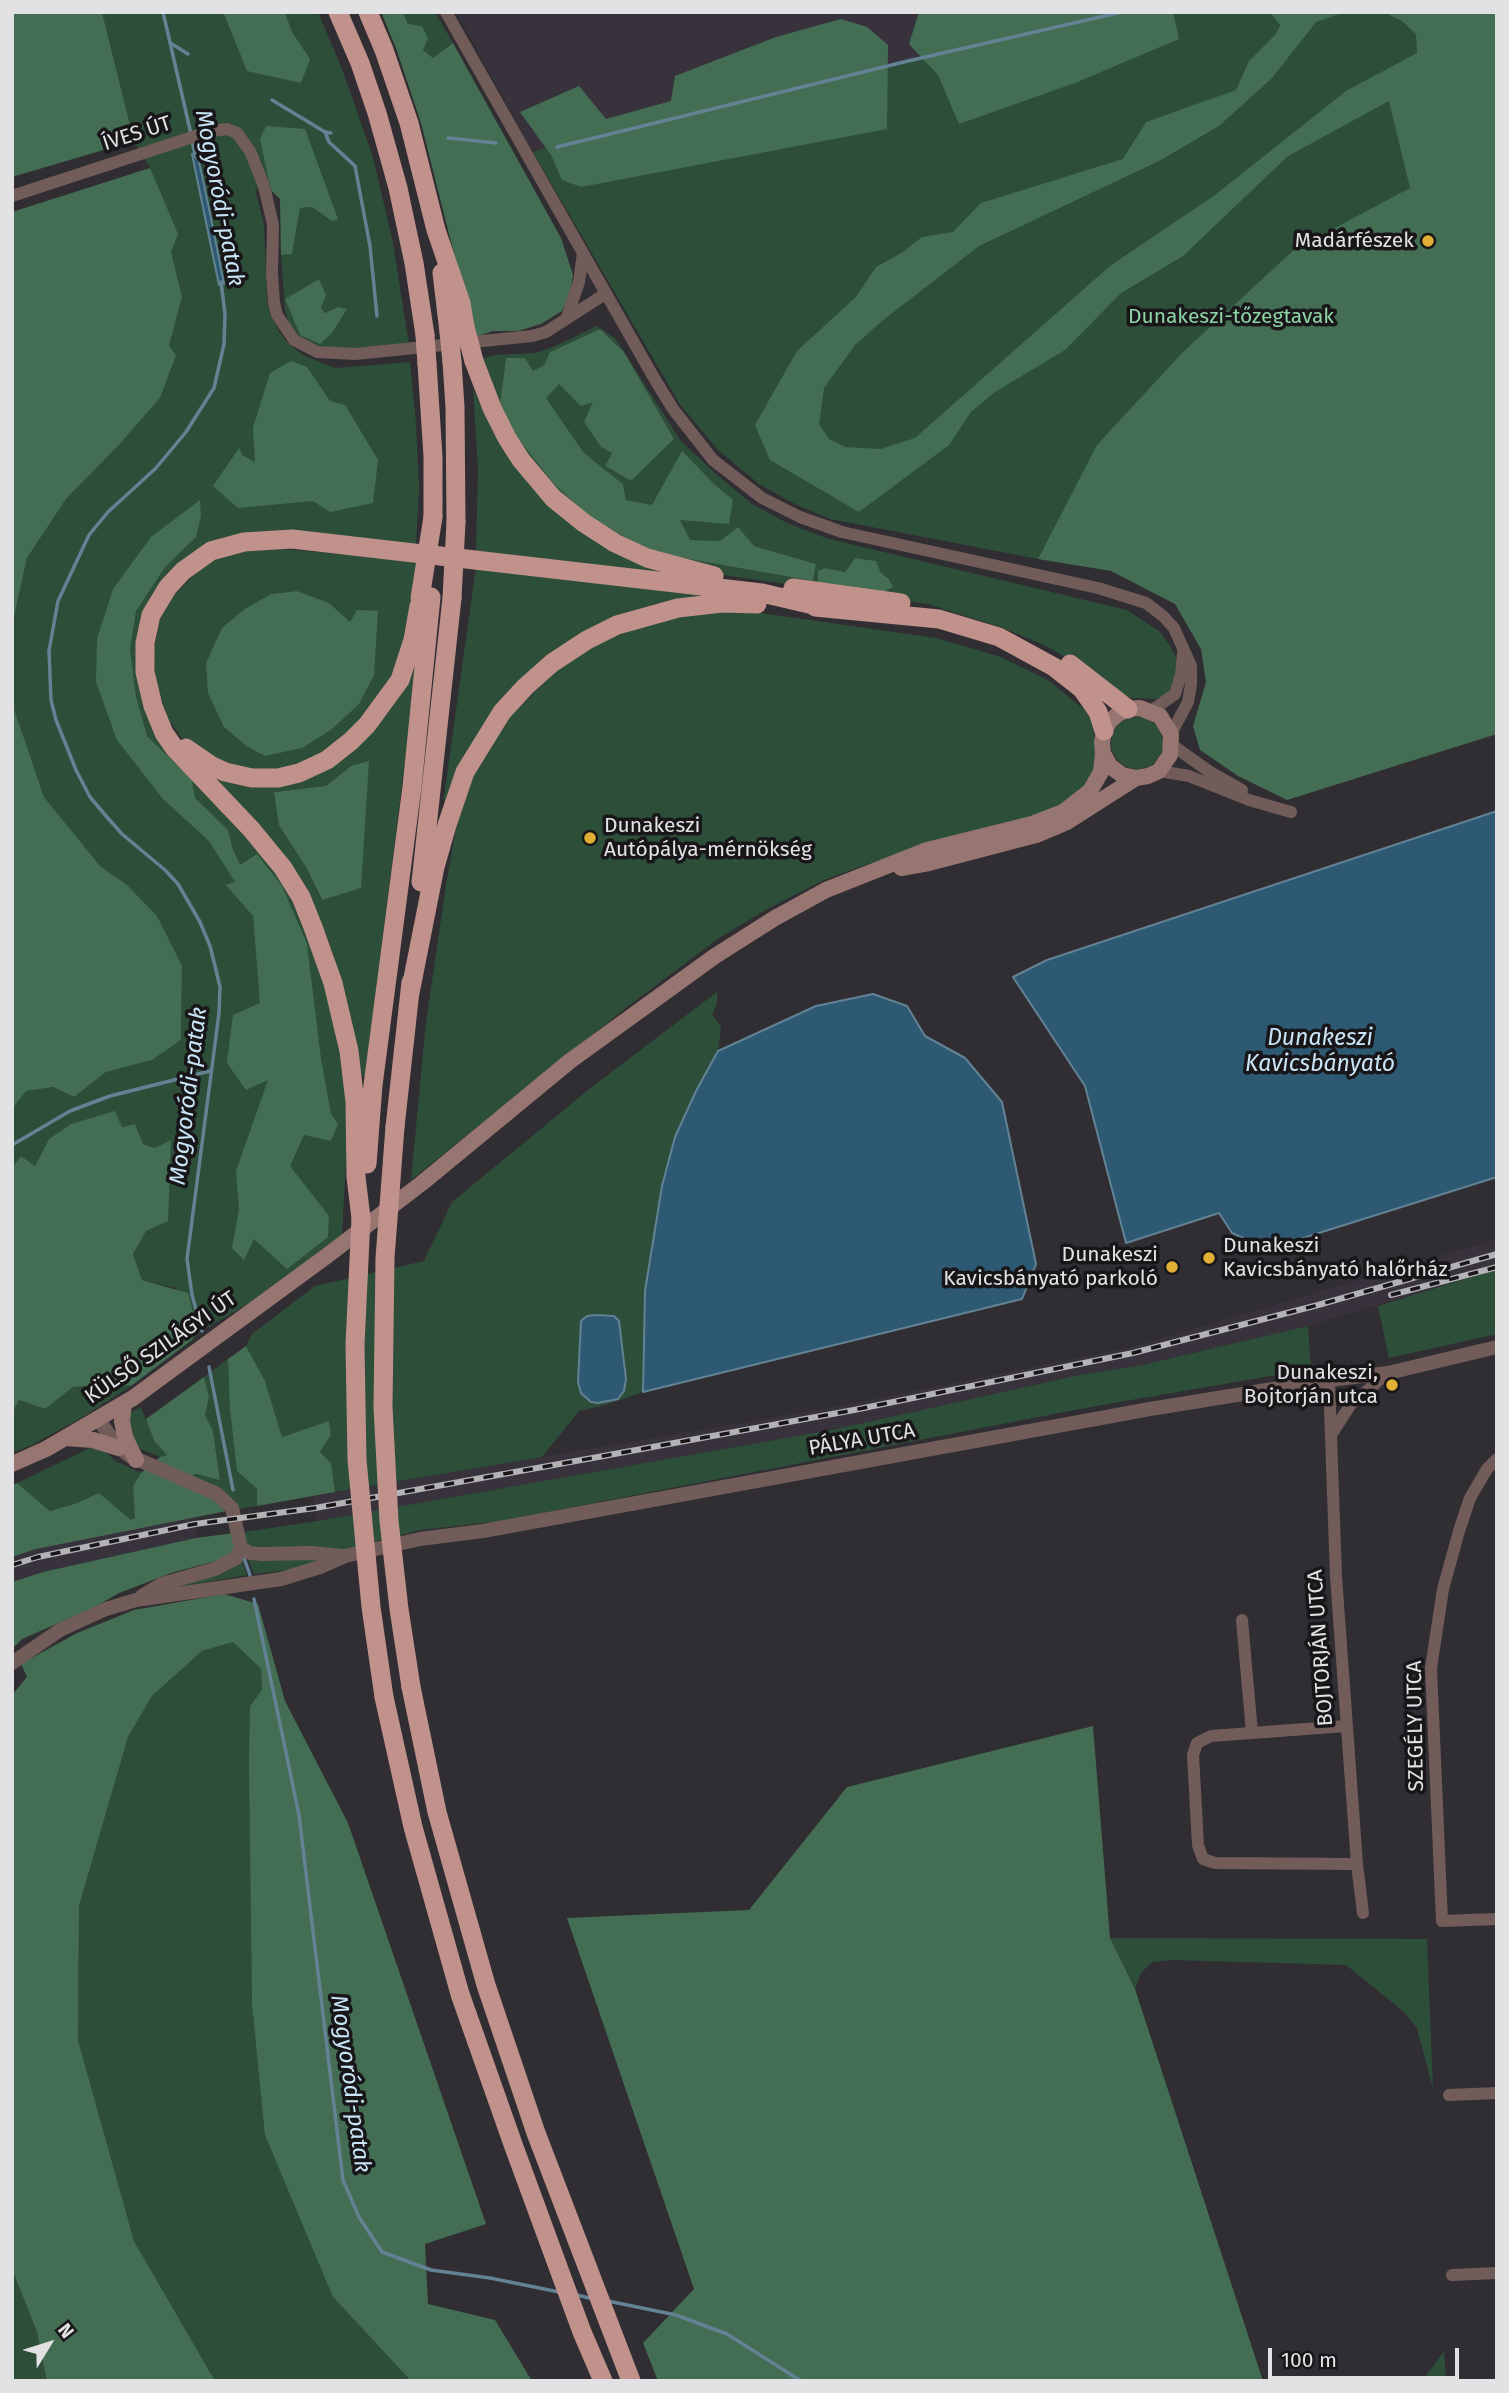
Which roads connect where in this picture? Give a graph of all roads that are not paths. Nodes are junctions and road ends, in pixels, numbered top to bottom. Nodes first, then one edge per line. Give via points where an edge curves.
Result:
1 (338, 12) edge
2 (368, 12) edge
3 (446, 12) edge
4 (12, 195) edge
5 (583, 253) junction
6 (605, 294) junction
7 (567, 317) junction
8 (457, 330) junction
9 (426, 597) junction
10 (823, 600) junction
11 (1184, 649) junction
12 (153, 706) junction
13 (1128, 709) junction
14 (1151, 711) junction
15 (1104, 731) junction
16 (1172, 740) junction
17 (1103, 753) junction
18 (1159, 771) junction
19 (1136, 778) junction
20 (1270, 806) junction
21 (1291, 812) dead end
22 (869, 873) junction
23 (410, 993) junction
24 (363, 1138) junction
25 (1497, 1347) edge
26 (1388, 1373) junction
27 (1329, 1380) junction
28 (124, 1404) junction
29 (1329, 1408) junction
30 (1346, 1411) junction
31 (98, 1419) junction
32 (1331, 1435) junction
33 (66, 1438) junction
34 (119, 1448) junction
35 (136, 1460) junction
36 (1497, 1460) edge
37 (12, 1464) edge
38 (241, 1548) junction
39 (345, 1556) junction
40 (136, 1600) junction
41 (1242, 1620) dead end
42 (12, 1663) edge
43 (1346, 1726) junction
44 (1252, 1733) junction
45 (1357, 1864) junction
46 (1363, 1913) dead end
47 (1497, 1919) edge
48 (1497, 2093) edge
49 (1449, 2095) dead end
50 (1497, 2273) edge
51 (1452, 2274) dead end
52 (582, 2332) junction
53 (595, 2381) edge
54 (603, 2381) edge
55 (631, 2381) edge

1 - 9 highway, bridge via 368,88 398,188 425,335 433,456
2 - 8 highway via 409,123
3 - 5 street
4 - 7 street, ÍVES ÚT via 227,129 237,133 250,151 264,186 273,225 274,303 294,340 332,354 403,349 532,336
5 - 6 street
5 - 7 street
6 - 7 street
6 - 11 street via 691,433 713,460 762,498 842,531 1098,588 1146,603 1174,628
8 - 10 highway, bridge via 492,408 522,460 553,498 584,523 647,558
8 - 23 highway, bridge via 452,362 456,522 452,598
9 - 12 highway via 400,680 380,709 338,752 299,773 252,778 212,766 191,753
9 - 24 highway via 424,687
10 - 12 highway via 292,539 244,542 206,554 183,571 159,601 145,643 145,672
10 - 13 highway via 928,606 1007,632 1053,653
10 - 15 highway via 939,620 999,637 1054,667 1082,689 1098,712
10 - 23 highway via 722,603 656,612 587,640 525,687 502,712 465,772 435,867
11 - 14 street via 1175,694
11 - 16 street via 1191,666 1191,684
12 - 24 highway via 175,749 251,829 301,897 343,1018
13 - 14 main road
13 - 15 main road
14 - 16 main road via 1160,716
15 - 17 main road
16 - 18 main road
16 - 20 street via 1210,772
17 - 19 main road via 1110,766
17 - 22 main road via 1101,772 1090,791 1063,812 927,850
18 - 19 main road
18 - 20 street via 1189,776
19 - 22 main road via 1067,822 1036,835 929,863
20 - 21 street
22 - 28 main road, KÜLSŐ SZILÁGYI ÚT via 787,911 643,1006 551,1075 422,1183
23 - 55 highway, bridge via 384,1258 383,1407 389,1521 411,1687 437,1812 468,1925 537,2133
24 - 52 highway, bridge via 355,1345 357,1460 370,1607 384,1697 413,1827 460,1994
25 - 26 street, PÁLYA UTCA
26 - 27 street, PÁLYA UTCA
26 - 30 street, PÁLYA UTCA
27 - 29 street, BOJTORJÁN UTCA
27 - 39 street, PÁLYA UTCA via 420,1539
28 - 31 main road, KÜLSŐ SZILÁGYI ÚT
28 - 35 main road via 125,1437
29 - 30 street
29 - 32 street, BOJTORJÁN UTCA
30 - 32 street, PÁLYA UTCA
31 - 33 main road, KÜLSŐ SZILÁGYI ÚT
31 - 34 street
32 - 43 street, BOJTORJÁN UTCA
33 - 34 main road
33 - 37 main road, KÜLSŐ SZILÁGYI ÚT
34 - 35 street
35 - 38 street via 195,1483 228,1502
36 - 47 street, SZEGÉLY UTCA via 1469,1498 1443,1589 1431,1668 1442,1921
38 - 39 street via 261,1554
38 - 40 street via 236,1558 215,1569 162,1584
39 - 40 street via 270,1581
40 - 42 street via 70,1625
41 - 44 street
43 - 44 street
43 - 45 street, BOJTORJÁN UTCA
44 - 45 street via 1211,1736 1197,1743 1194,1781 1203,1858 1215,1863
45 - 46 street, BOJTORJÁN UTCA
48 - 49 street
50 - 51 street
52 - 53 highway
52 - 54 highway

